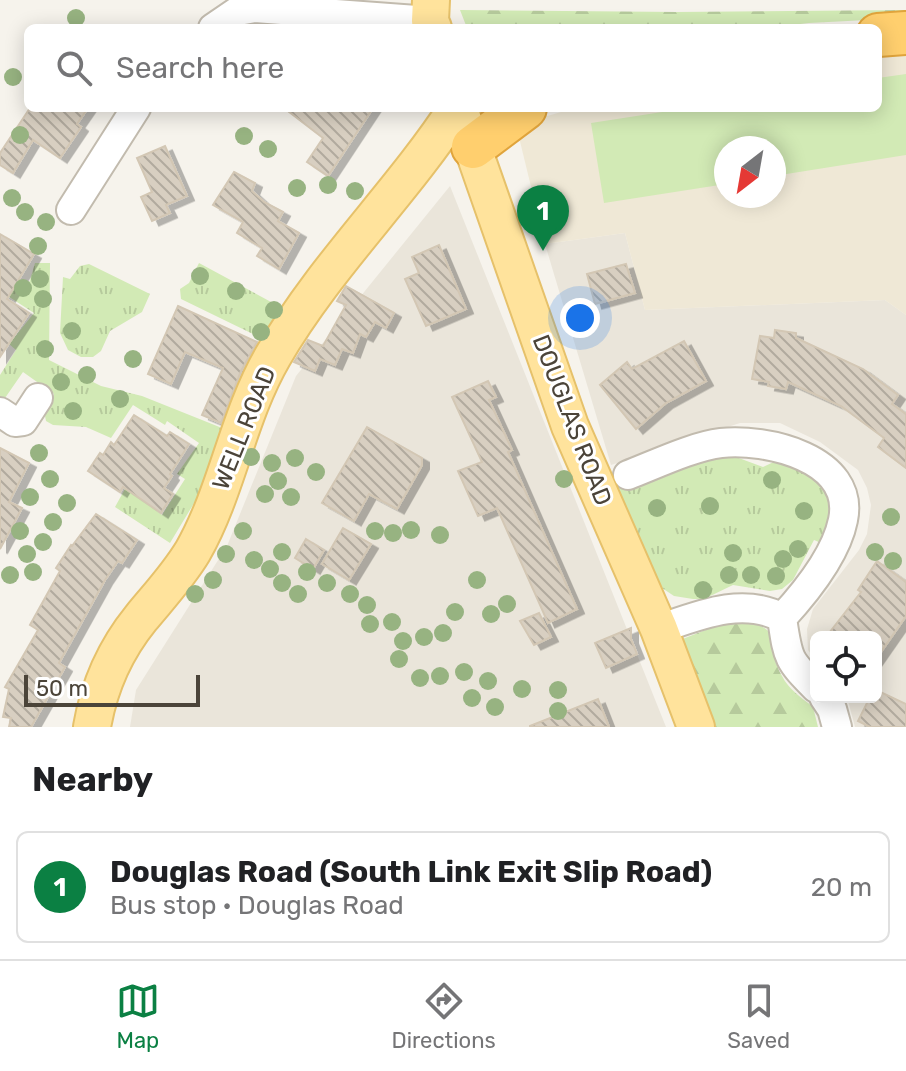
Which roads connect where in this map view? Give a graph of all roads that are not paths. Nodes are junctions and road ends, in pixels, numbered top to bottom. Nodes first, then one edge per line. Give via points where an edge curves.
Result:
1 (431, 16) edge
2 (217, 24) edge
3 (906, 33) edge
4 (882, 35) edge
5 (133, 112) edge
6 (455, 112) edge
7 (460, 112) edge
8 (520, 112) edge
9 (473, 147) junction
10 (71, 210) dead end
11 (38, 398) dead end
12 (0, 412) edge
13 (628, 475) dead end
14 (782, 618) junction
15 (659, 629) junction
16 (810, 682) edge
17 (828, 703) edge
18 (92, 727) edge
19 (696, 727) edge
20 (837, 727) edge

1 - 2 street via 255,8
3 - 4 highway
5 - 10 street
6 - 18 main road, WELL ROAD via 332,267 275,353 250,401 202,533 116,654
7 - 9 main road, DOUGLAS ROAD
8 - 9 highway
9 - 15 main road, DOUGLAS ROAD via 570,426
11 - 12 street via 23,421
13 - 14 street via 718,443 778,447 815,461 838,484 845,509 840,532
14 - 15 street via 758,610 715,610
14 - 16 street via 792,663
15 - 19 main road, DOUGLAS ROAD
17 - 20 street

